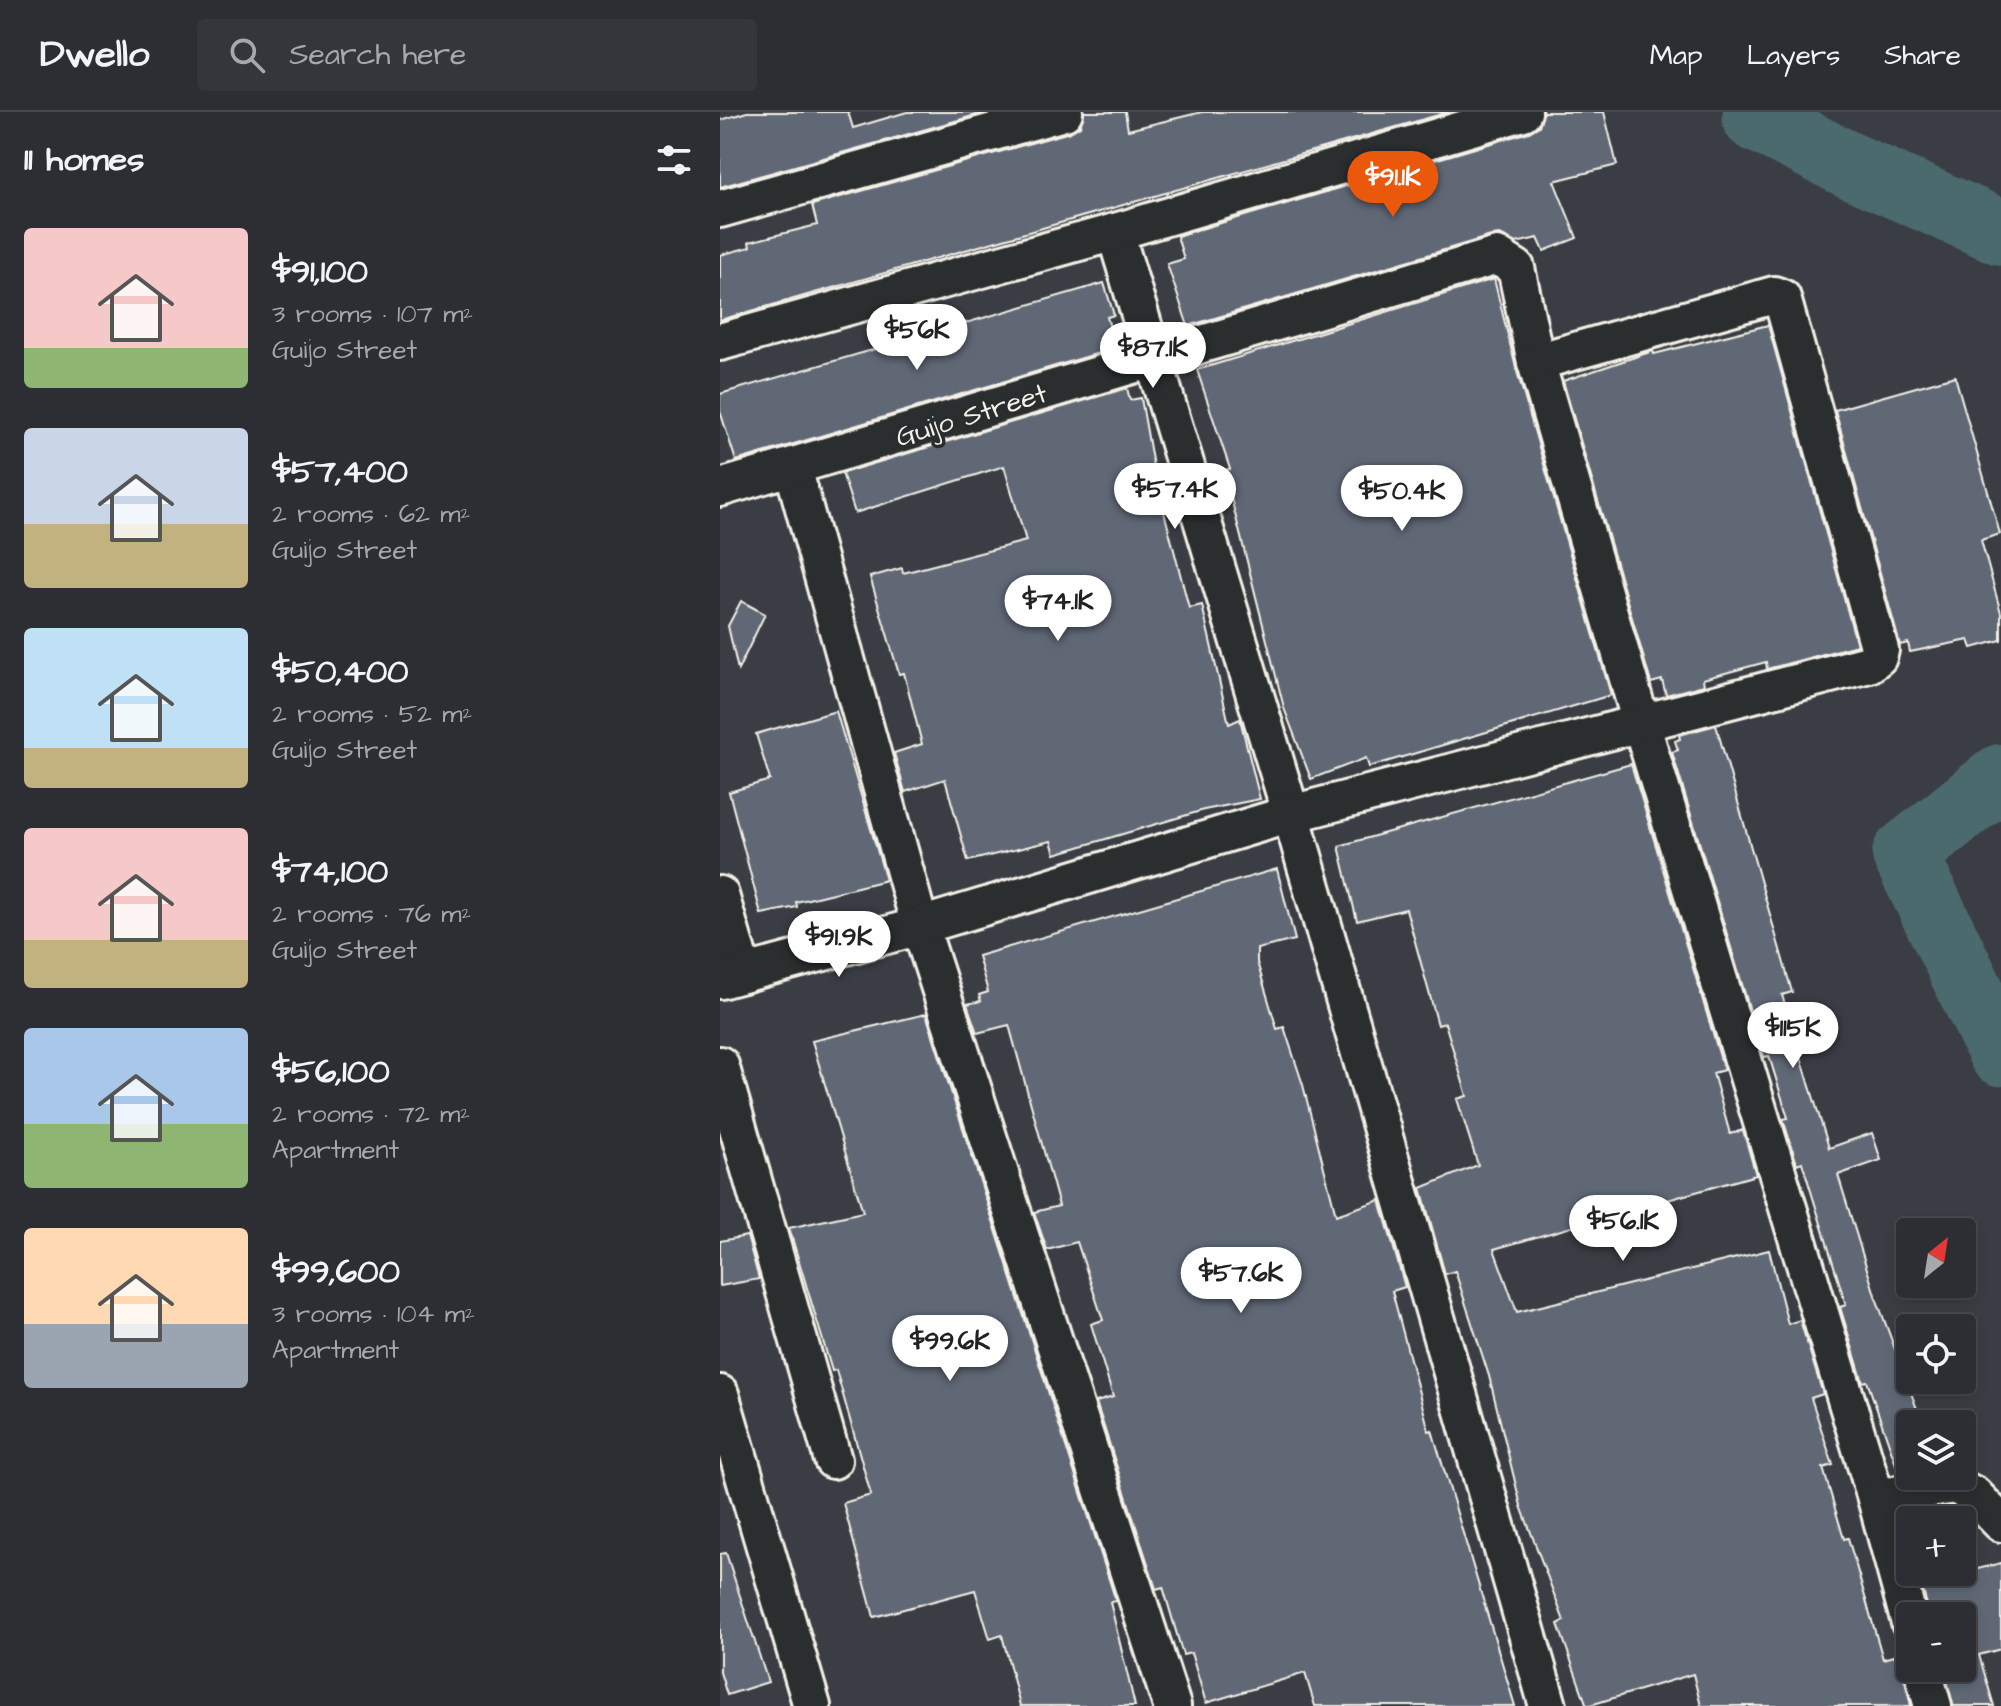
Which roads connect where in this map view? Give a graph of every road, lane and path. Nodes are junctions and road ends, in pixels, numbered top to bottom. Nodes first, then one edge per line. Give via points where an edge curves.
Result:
1 (1064, 112) edge
2 (1523, 112) edge
3 (720, 209) edge
4 (1115, 232) junction
5 (720, 342) edge
6 (1155, 358) junction
7 (1536, 362) junction
8 (793, 468) junction
9 (720, 488) edge
10 (1641, 723) junction
11 (1291, 814) junction
12 (720, 895) edge
13 (920, 926) junction
14 (732, 977) edge
15 (720, 1065) edge
16 (720, 1394) edge
17 (833, 1460) dead end
18 (1876, 1498) junction
19 (2001, 1523) edge
20 (1904, 1602) edge
21 (1926, 1682) edge
22 (812, 1706) edge
23 (1172, 1706) edge
24 (1548, 1706) edge
25 (1933, 1706) edge

1 - 3 street
2 - 4 street
4 - 5 street
4 - 6 street
6 - 7 street, Guijo Street via 1497,256 1516,268
6 - 8 street, Guijo Street
6 - 11 street
7 - 10 street
7 - 10 street via 1774,295 1785,306 1878,657 1869,664
8 - 9 street, Guijo Street
8 - 13 street
10 - 11 street
10 - 18 street
11 - 13 street
11 - 24 street
12 - 14 street
13 - 14 street
13 - 23 street
15 - 17 street
16 - 22 street
18 - 19 street via 1954,1485 1974,1495
18 - 20 street
21 - 25 street

